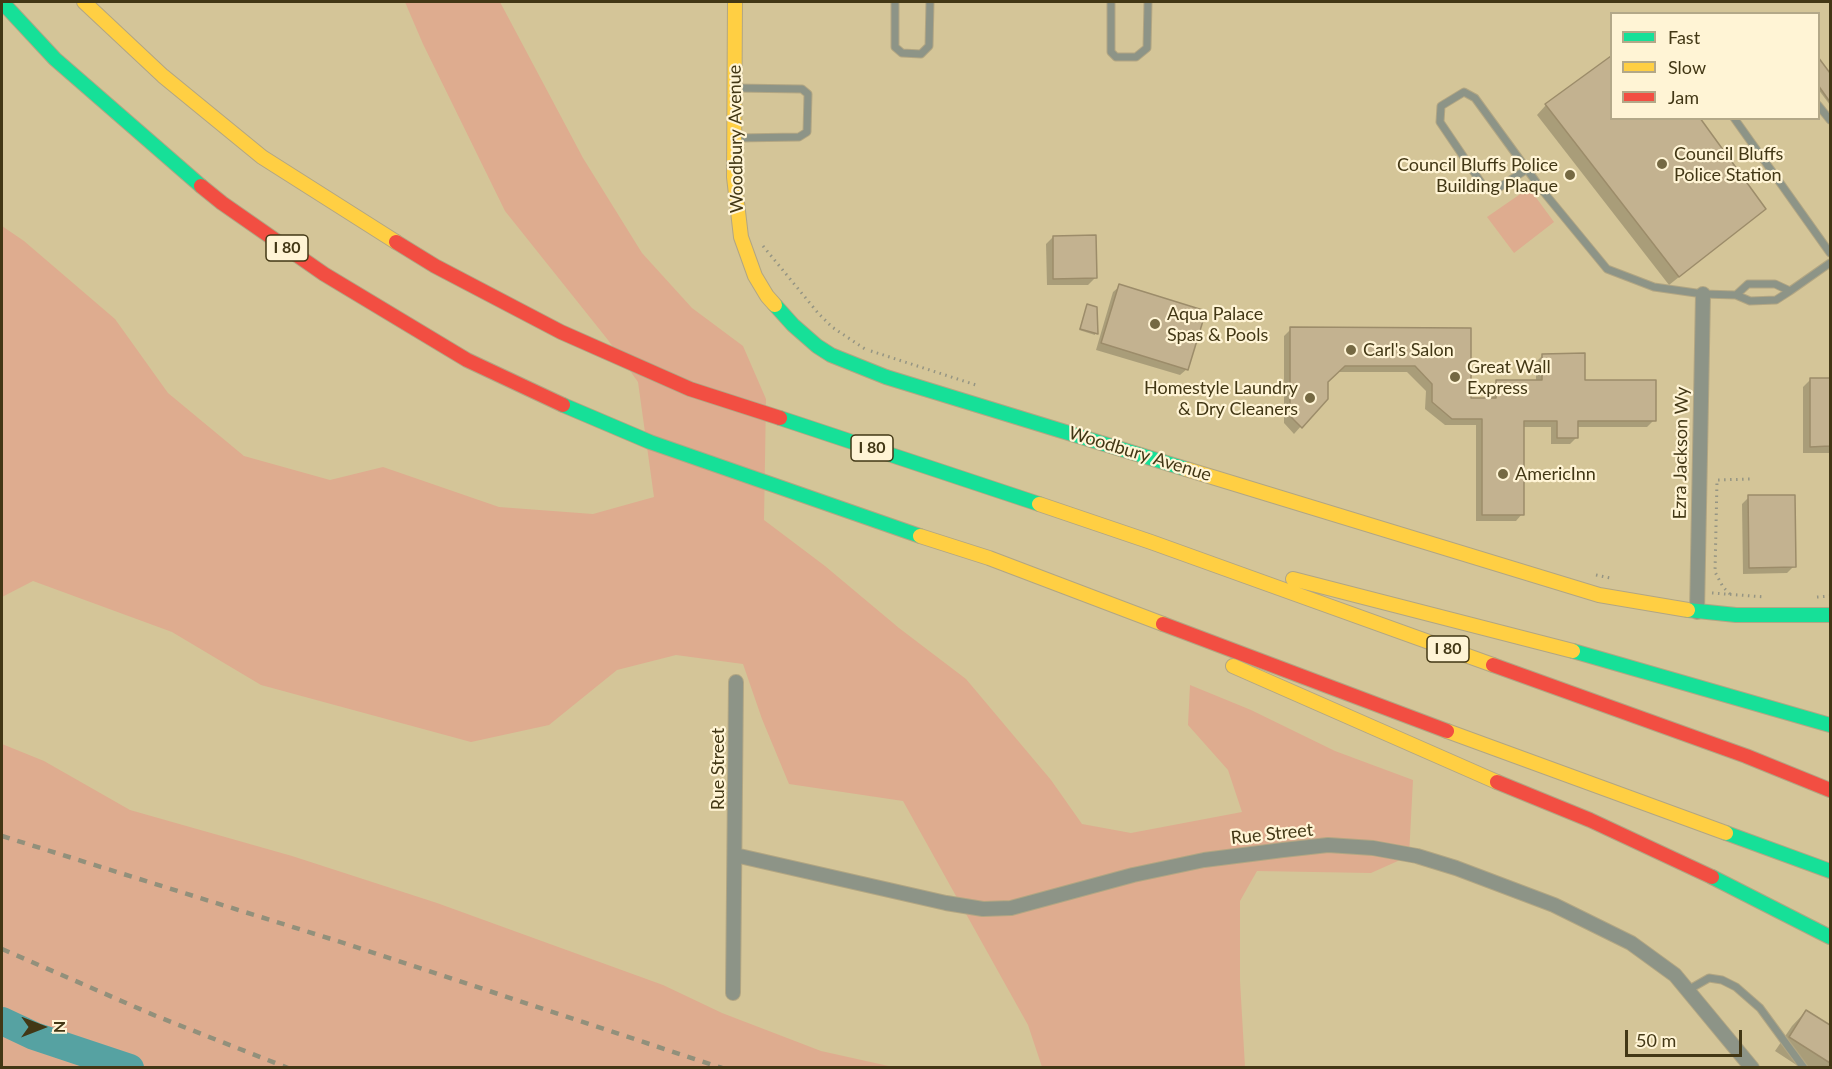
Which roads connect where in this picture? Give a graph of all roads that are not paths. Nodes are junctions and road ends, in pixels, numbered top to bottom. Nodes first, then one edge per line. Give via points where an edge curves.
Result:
1 (2, 2) edge
2 (84, 2) edge
3 (735, 2) edge
4 (895, 2) edge
5 (930, 2) edge
6 (1111, 2) edge
7 (1148, 2) edge
8 (735, 88) junction
9 (1820, 108) edge
10 (1735, 120) edge
11 (1830, 120) edge
12 (734, 138) junction
13 (1527, 169) junction
14 (1830, 253) edge
15 (1830, 263) edge
16 (1790, 291) junction
17 (1703, 294) junction
18 (1736, 295) junction
19 (1151, 542) junction
20 (989, 558) junction
21 (1697, 612) junction
22 (1830, 615) edge
23 (736, 682) dead end
24 (1830, 725) edge
25 (1830, 790) edge
26 (735, 855) junction
27 (1830, 871) edge
28 (1830, 937) edge
29 (1688, 990) junction
30 (733, 993) dead end
31 (1752, 1068) edge
32 (1804, 1068) edge

1 - 20 main road, I 80 via 55,59 222,202 324,274 467,360 650,442
2 - 19 main road, I 80 via 163,76 262,157 435,266 561,332 690,389
3 - 8 main road, Woodbury Avenue
4 - 5 lane via 895,47 902,53 921,54 928,46
6 - 7 lane via 1111,52 1116,57 1136,57 1147,48
8 - 12 main road, Woodbury Avenue
8 - 12 lane via 802,89 808,93 807,132 799,137
9 - 11 lane
10 - 14 lane
12 - 21 main road, Woodbury Avenue via 738,226 755,276 793,325 831,355 886,377 1544,580 1621,600
13 - 13 lane via 1475,98 1464,92 1441,106 1440,122 1484,187 1497,189
13 - 17 lane via 1607,269 1654,287
15 - 16 lane
16 - 18 lane via 1776,300 1750,302
16 - 18 lane via 1775,284 1748,284
17 - 18 lane
17 - 21 street, Ezra Jackson Wy
19 - 24 main road via 1533,640
19 - 25 main road, I 80 via 1746,756
20 - 27 main road, I 80
20 - 28 main road via 1643,844
21 - 22 main road, Woodbury Avenue
23 - 26 street, Rue Street
26 - 29 street, Rue Street via 983,909 1011,908 1204,860 1328,845 1372,848 1456,868 1554,904 1631,943 1676,975
26 - 30 street, Rue Street
29 - 31 street, Rue Street
29 - 32 lane via 1709,978 1736,987 1760,1008

